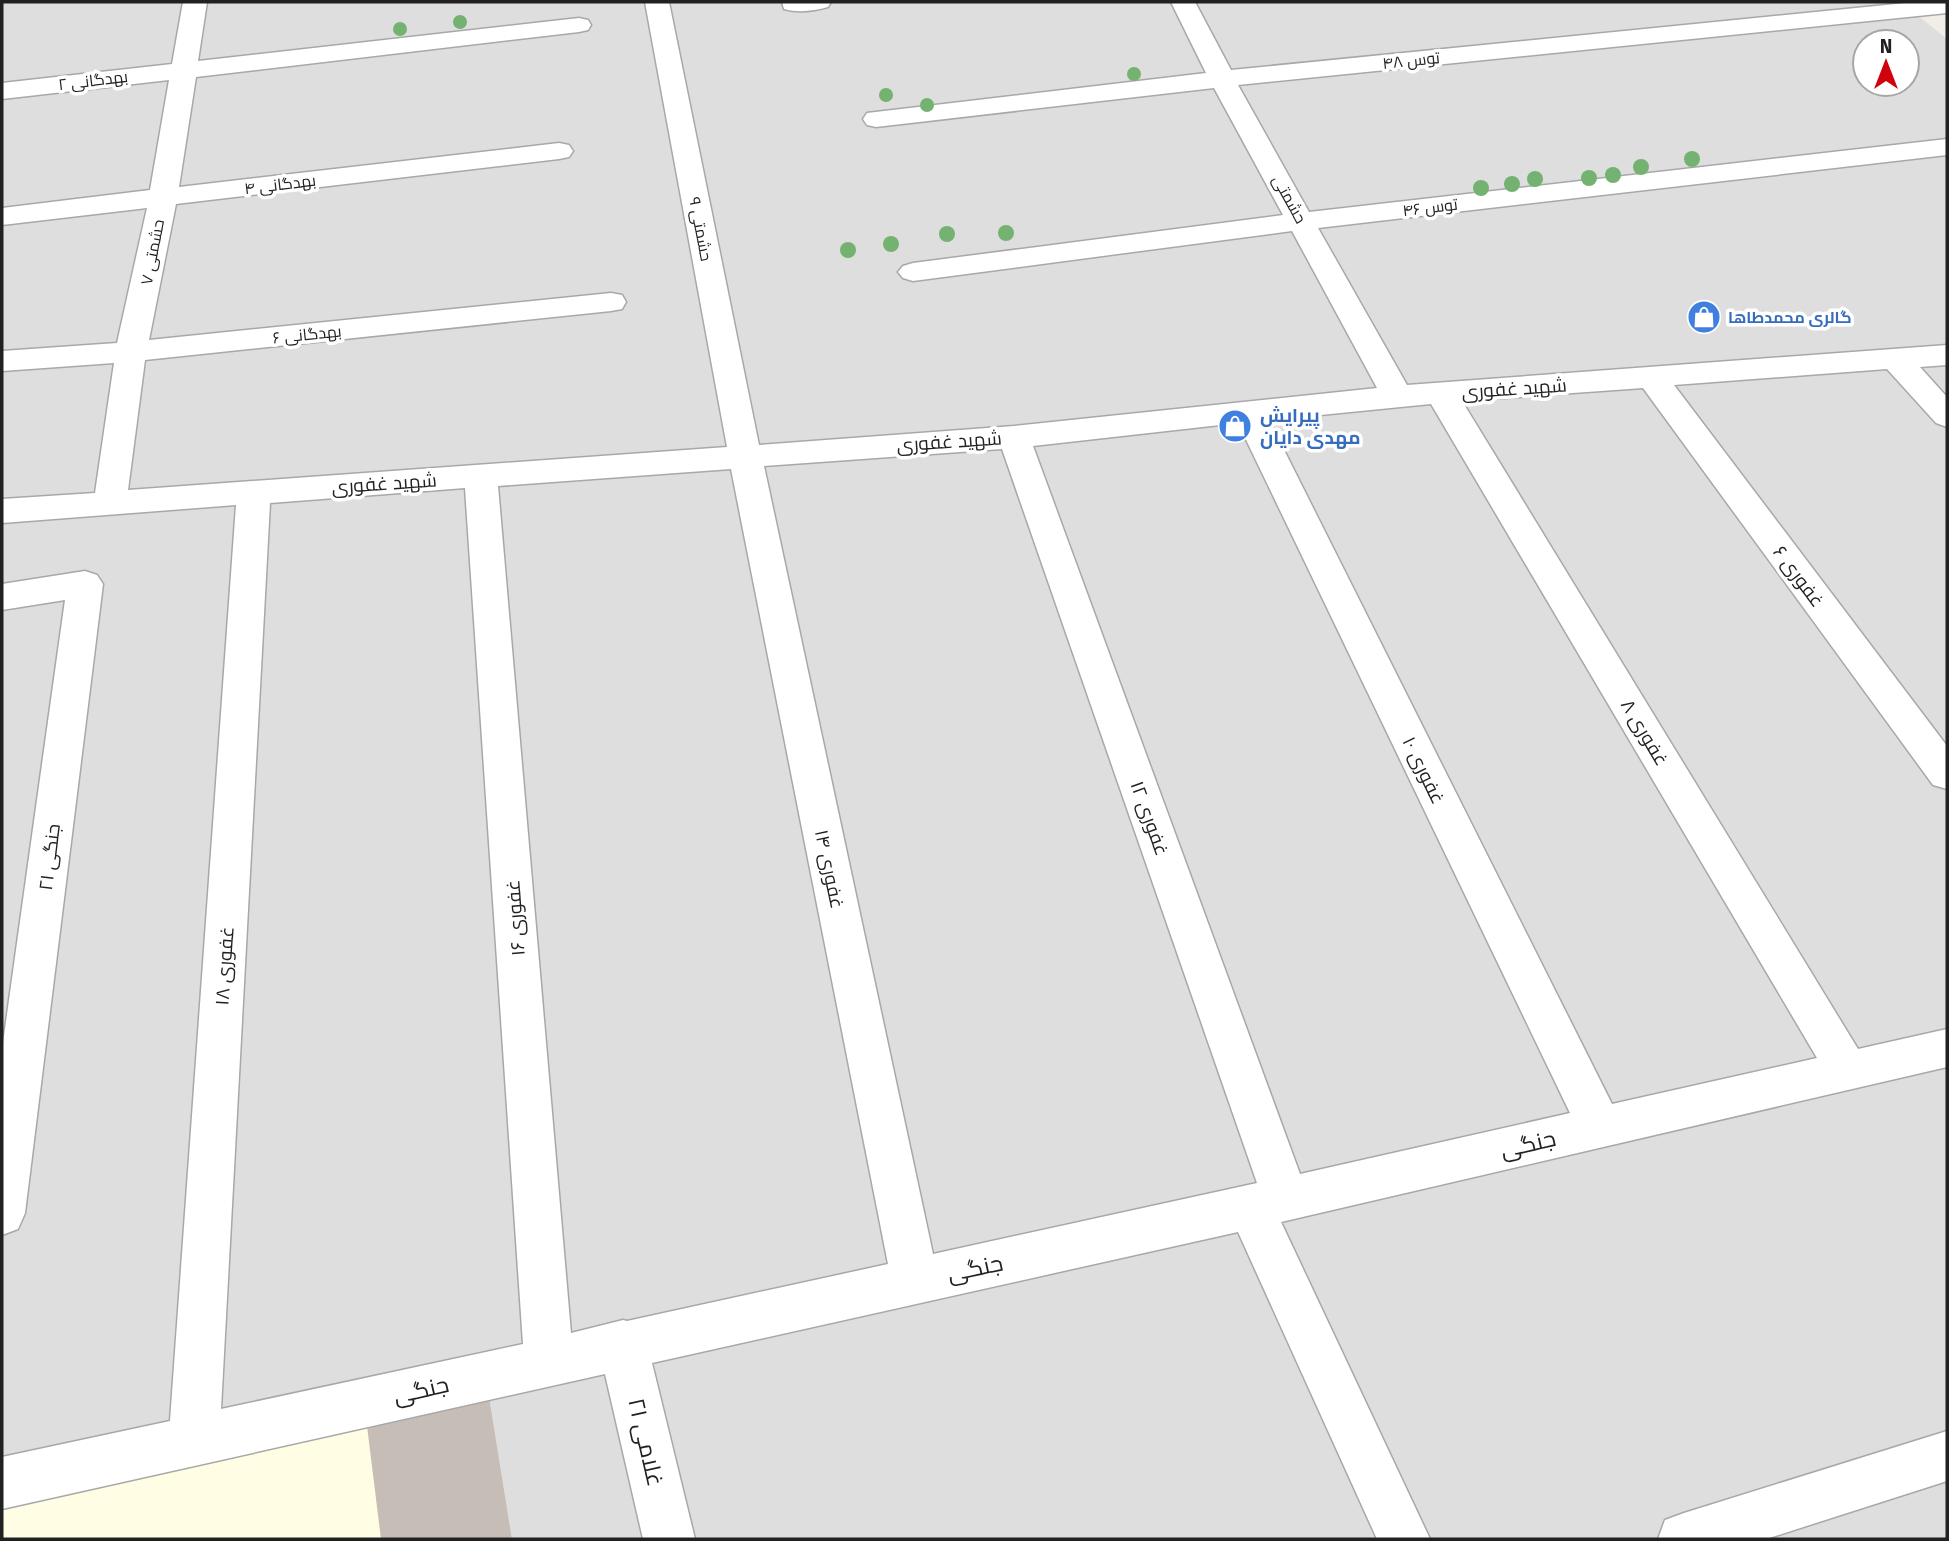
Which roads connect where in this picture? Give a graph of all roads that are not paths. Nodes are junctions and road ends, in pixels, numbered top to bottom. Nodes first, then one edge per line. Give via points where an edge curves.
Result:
1 (195, 2) edge
2 (657, 2) edge
3 (819, 2) edge
4 (1183, 2) edge
5 (793, 4) dead end
6 (1947, 6) edge
7 (579, 25) dead end
8 (185, 69) junction
9 (1222, 79) junction
10 (2, 91) edge
11 (876, 119) dead end
12 (1947, 147) edge
13 (559, 151) dead end
14 (163, 198) junction
15 (2, 216) edge
16 (1302, 222) junction
17 (913, 272) dead end
18 (611, 302) dead end
19 (131, 352) junction
20 (1947, 355) edge
21 (1895, 359) junction
22 (2, 361) edge
23 (1651, 377) junction
24 (1441, 393) junction
25 (1397, 396) junction
26 (1249, 413) junction
27 (1947, 416) edge
28 (1014, 437) junction
29 (746, 456) junction
30 (481, 476) junction
31 (254, 492) junction
32 (110, 503) junction
33 (2, 511) edge
34 (2, 597) edge
35 (1947, 774) edge
36 (1947, 1048) edge
37 (1848, 1071) junction
38 (1600, 1127) junction
39 (1268, 1203) junction
40 (2, 1213) edge
41 (915, 1282) junction
42 (623, 1344) junction
43 (549, 1361) junction
44 (194, 1440) junction
45 (1947, 1456) edge
46 (2, 1483) edge
47 (669, 1539) edge
48 (1404, 1539) edge
49 (1684, 1539) edge

1 - 8 street, حشمتی ۷
2 - 29 street, حشمتی ۹
3 - 5 street
4 - 9 street, حشمتی
6 - 9 street, توس ۴۸
7 - 8 street, بهدگانی ۲
8 - 10 street, بهدگانی ۲
8 - 14 street, حشمتی ۷
9 - 11 street, توس ۴۸
9 - 16 street, حشمتی
12 - 16 street, توس ۴۶
13 - 14 street, بهدگانی ۴
14 - 15 street, بهدگانی ۴
14 - 19 street, حشمتی ۷
16 - 17 street, توس ۴۶
16 - 25 street, حشمتی
18 - 19 street, بهدگانی ۶
19 - 22 street, بهدگانی ۶
19 - 32 street, حشمتی ۷
20 - 21 street, شهید غفوری
21 - 23 street, شهید غفوری
21 - 27 street
23 - 24 street, شهید غفوری
23 - 35 street, غفوری ۶
24 - 25 street, شهید غفوری
24 - 37 street, غفوری ۸
25 - 26 street, شهید غفوری
26 - 28 street, شهید غفوری
26 - 38 street, غفوری ۱۰
28 - 29 street, شهید غفوری
28 - 39 street, غفوری ۱۲
29 - 30 street, شهید غفوری
29 - 41 street, غفوری ۱۴
30 - 31 street, شهید غفوری
30 - 43 street, غفوری ۱۶
31 - 32 street, شهید غفوری
31 - 44 street, غفوری ۱۸
32 - 33 street, شهید غفوری
34 - 40 street, جنگی ۲۱ via 85,584
36 - 37 street, جنگی
37 - 38 street, جنگی
38 - 39 street, جنگی
39 - 41 street, جنگی
39 - 48 street, غفوری ۱۲
41 - 42 street, جنگی
42 - 43 street, جنگی
42 - 47 street, غلامی ۲۱
43 - 44 street, جنگی
44 - 46 street, جنگی
45 - 49 street

